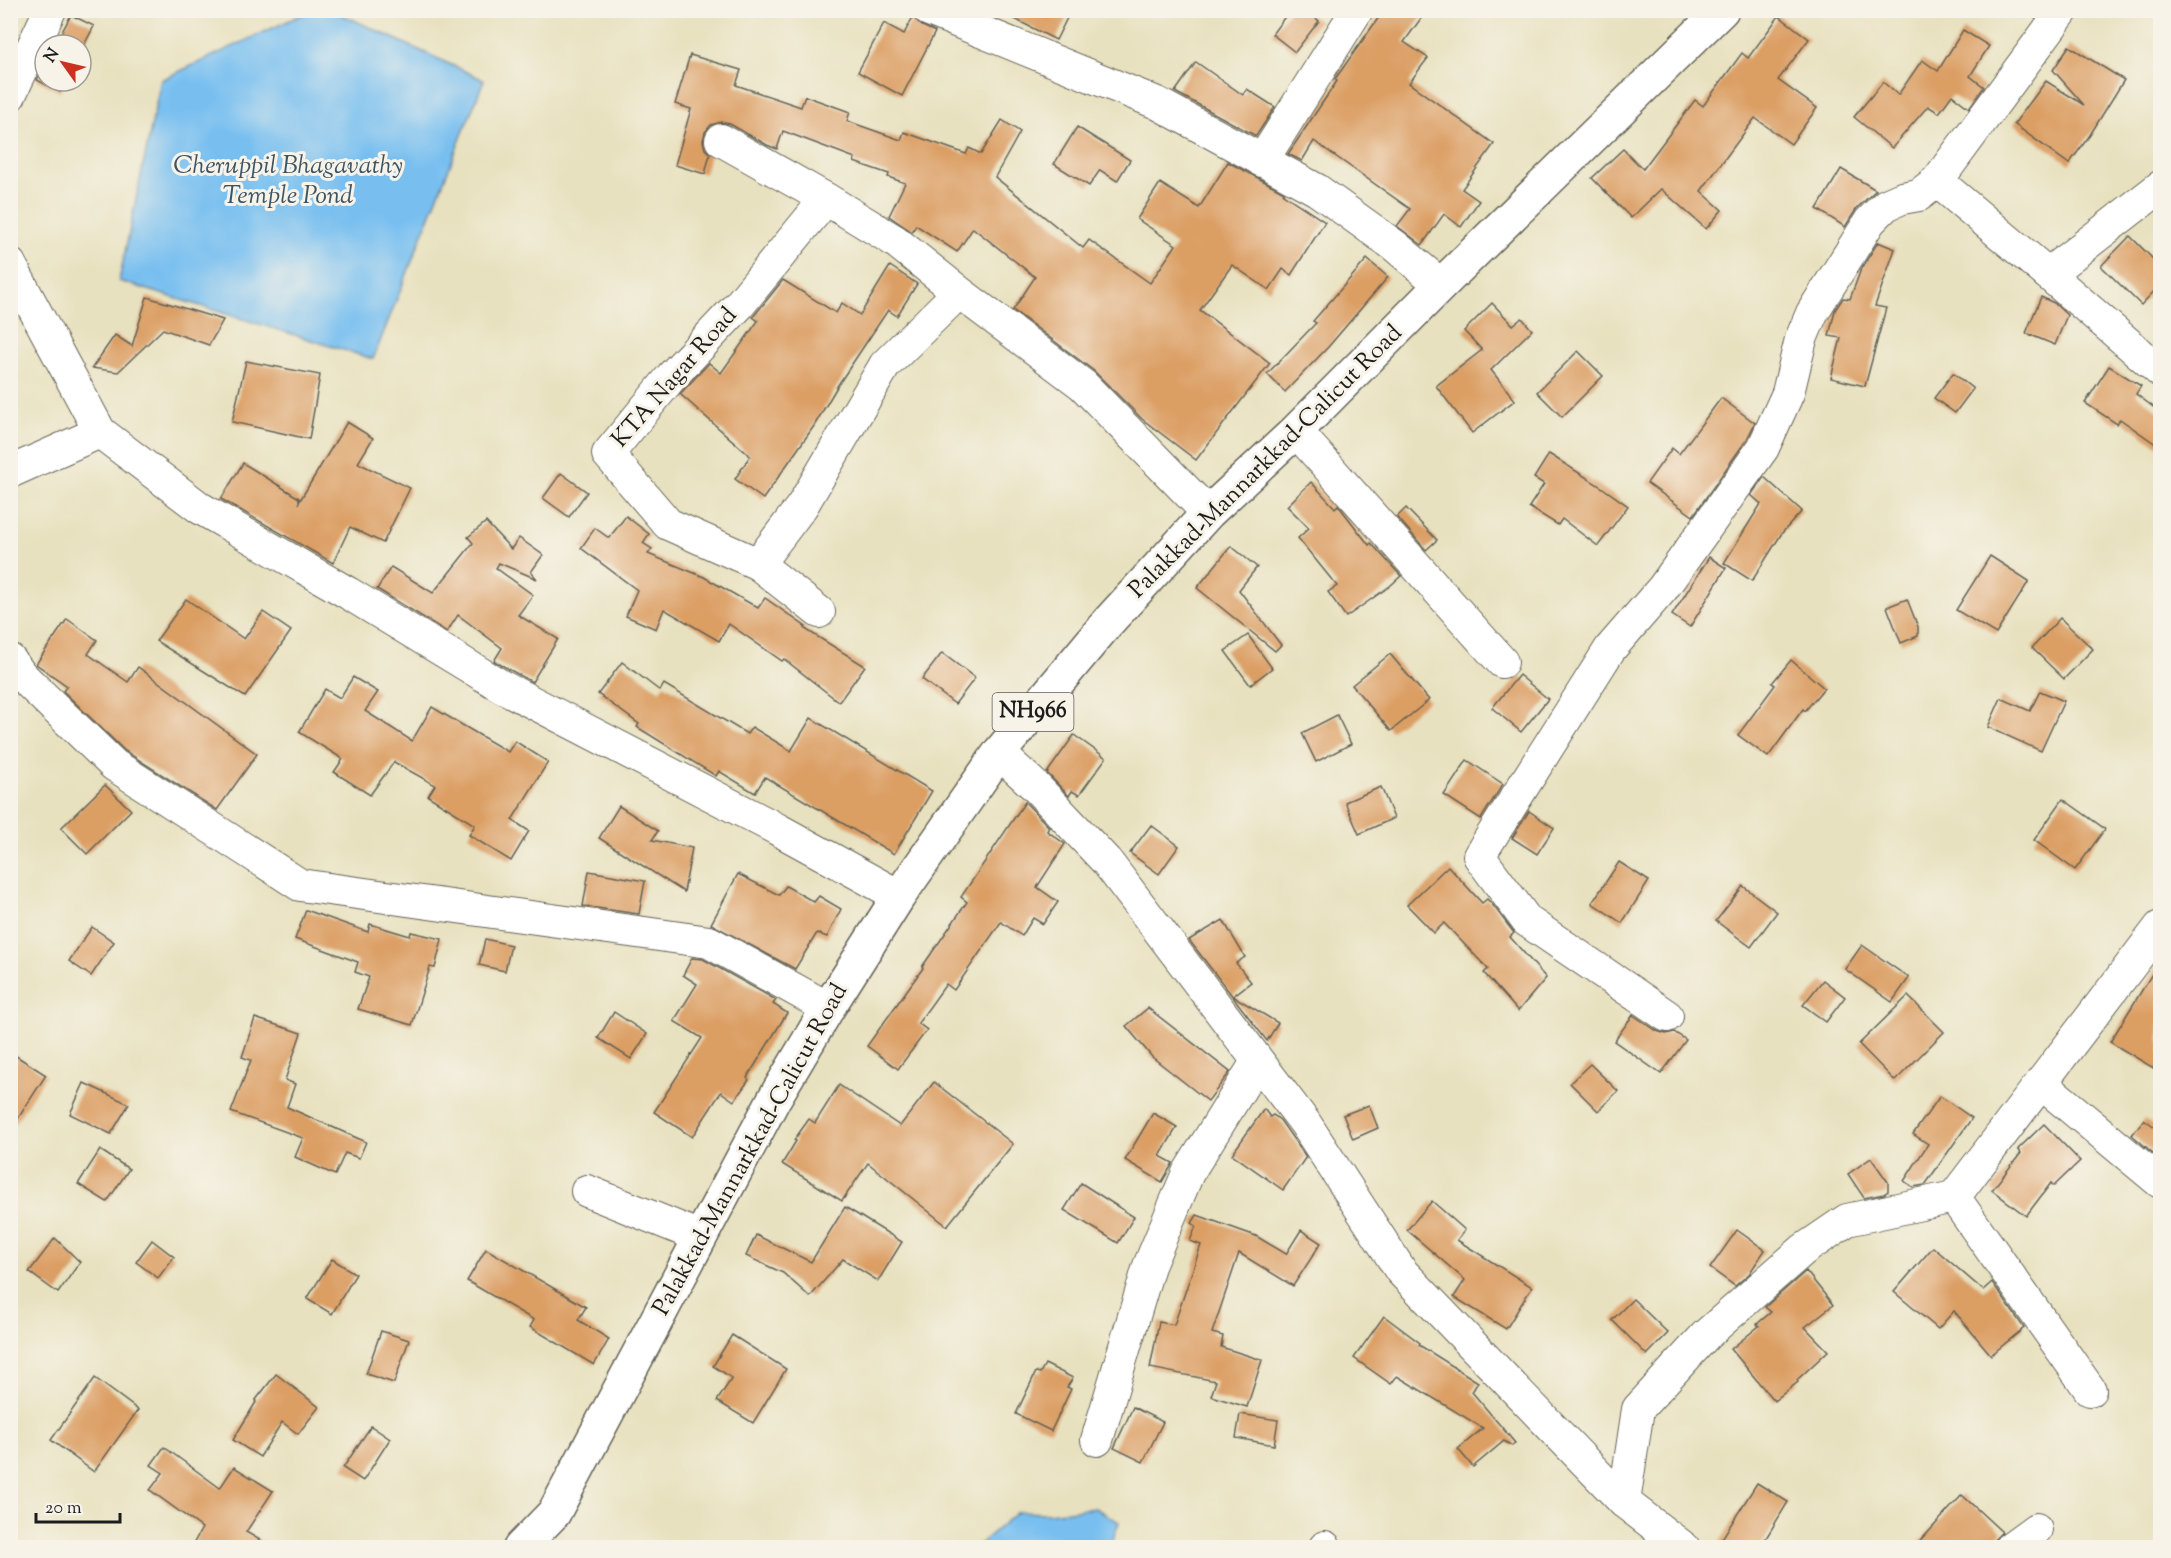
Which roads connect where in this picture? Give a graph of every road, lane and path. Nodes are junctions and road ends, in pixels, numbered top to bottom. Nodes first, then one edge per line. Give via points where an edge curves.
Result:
1 (50, 10) edge
2 (929, 10) edge
3 (1357, 10) edge
4 (1722, 10) edge
5 (2063, 10) edge
6 (987, 21) edge
7 (10, 95) edge
8 (722, 140) dead end
9 (1262, 161) junction
10 (1937, 181) junction
11 (2160, 188) edge
12 (826, 199) junction
13 (10, 264) edge
14 (2048, 274) junction
15 (1441, 285) junction
16 (959, 292) junction
17 (2160, 371) edge
18 (1296, 430) junction
19 (100, 432) junction
20 (10, 472) edge
21 (1208, 513) junction
22 (758, 564) junction
23 (819, 612) dead end
24 (10, 660) edge
25 (1502, 662) dead end
26 (999, 753) junction
27 (899, 896) junction
28 (2160, 927) edge
29 (828, 1008) junction
30 (1668, 1016) dead end
31 (1257, 1062) junction
32 (2041, 1083) junction
33 (2160, 1182) edge
34 (587, 1191) dead end
35 (1954, 1197) junction
36 (701, 1237) junction
37 (2090, 1390) dead end
38 (1097, 1440) dead end
39 (1624, 1502) junction
40 (2036, 1529) dead end
41 (520, 1548) edge
42 (1684, 1548) edge
43 (2010, 1548) edge

1 - 7 street
2 - 6 street
3 - 9 street
4 - 15 highway, Palakkad-Mannarkkad-Calicut Road / NH966
5 - 10 street
6 - 9 street via 1157,103
8 - 12 street
9 - 15 street via 1317,190
10 - 14 street
10 - 30 street via 1919,195 1886,205 1870,221 1812,313 1801,339 1788,393 1763,448 1662,588 1610,649 1479,856 1527,921
11 - 14 street
12 - 16 street via 895,242
12 - 22 street, KTA Nagar Road via 608,454 668,524
13 - 19 street
14 - 17 street
15 - 18 highway, Palakkad-Mannarkkad-Calicut Road / NH966
16 - 21 street via 1083,385
16 - 22 street via 885,365 802,506
18 - 21 highway, Palakkad-Mannarkkad-Calicut Road / NH966
18 - 25 street
19 - 20 street
19 - 27 street via 200,508 501,686
21 - 26 highway, Palakkad-Mannarkkad-Calicut Road / NH966 via 1108,622
22 - 23 street
24 - 29 street via 114,765 300,885 709,942
26 - 27 highway, Palakkad-Mannarkkad-Calicut Road / NH966
26 - 31 street via 1107,862
27 - 29 highway, Palakkad-Mannarkkad-Calicut Road / NH966
28 - 32 street
29 - 36 highway, Palakkad-Mannarkkad-Calicut Road / NH966 via 774,1098
31 - 38 street via 1188,1173 1149,1266
31 - 39 street via 1305,1123 1401,1272
32 - 33 street
32 - 35 street
34 - 36 street
35 - 37 street
35 - 39 street via 1847,1220 1803,1250 1706,1335 1638,1409
36 - 41 highway, Palakkad-Mannarkkad-Calicut Road / NH966 via 554,1513
39 - 42 street
40 - 43 street

